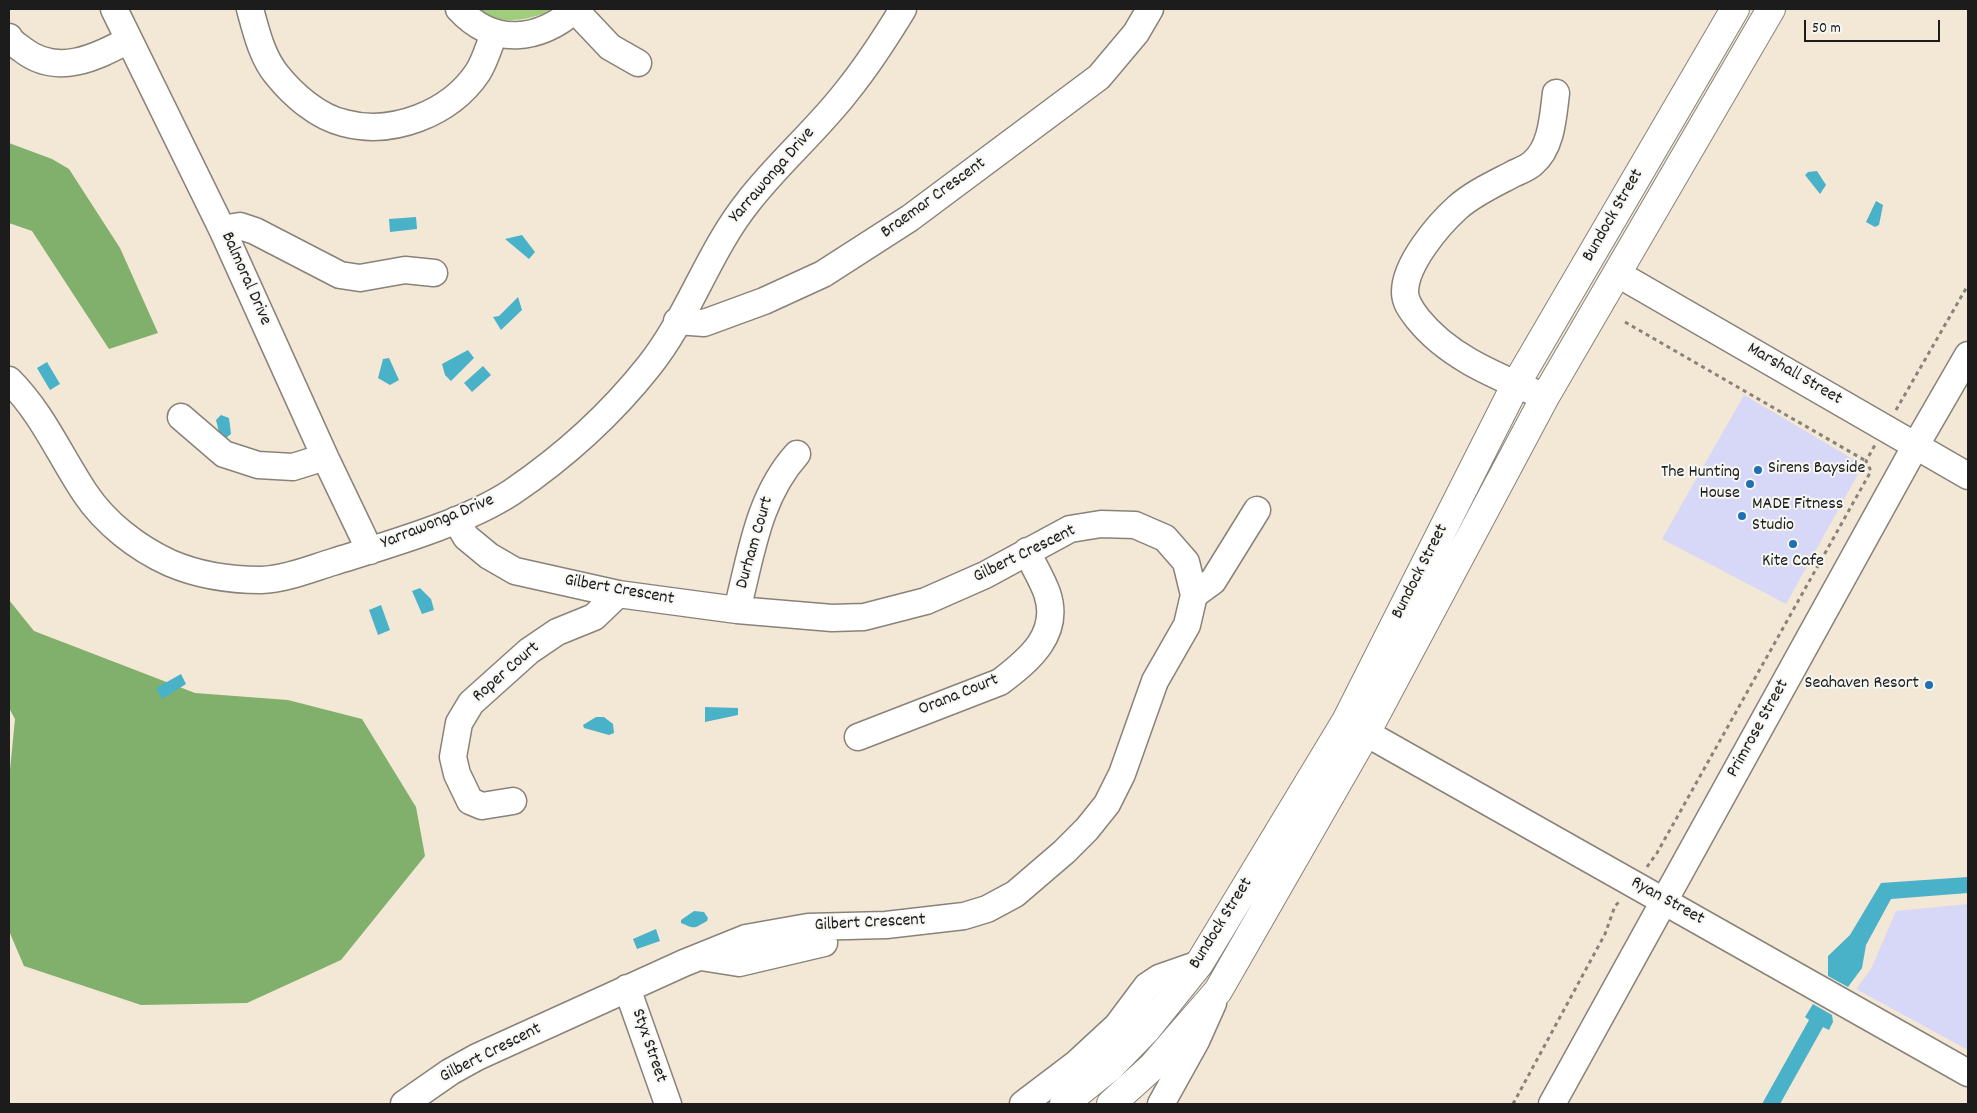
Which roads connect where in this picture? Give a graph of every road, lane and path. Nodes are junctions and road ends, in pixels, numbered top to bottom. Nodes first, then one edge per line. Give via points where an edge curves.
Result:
1 (114, 9) edge
2 (250, 9) edge
3 (459, 9) edge
4 (575, 9) edge
5 (903, 9) edge
6 (1150, 9) edge
7 (1735, 9) edge
8 (1771, 9) edge
9 (494, 34) junction
10 (9, 37) edge
11 (129, 40) junction
12 (638, 63) dead end
13 (1556, 93) dead end
14 (222, 229) junction
15 (434, 273) dead end
16 (1618, 274) junction
17 (1968, 285) edge
18 (677, 322) junction
19 (1625, 322) dead end
20 (1968, 356) edge
21 (9, 380) edge
22 (1516, 384) junction
23 (1545, 398) junction
24 (181, 417) dead end
25 (1885, 428) junction
26 (1916, 445) junction
27 (797, 454) dead end
28 (325, 457) junction
29 (1866, 461) junction
30 (1968, 476) edge
31 (1257, 510) dead end
32 (456, 520) junction
33 (370, 551) junction
34 (1027, 551) junction
35 (618, 594) junction
36 (1194, 595) junction
37 (737, 610) junction
38 (1366, 733) junction
39 (858, 737) dead end
40 (513, 801) dead end
41 (1634, 883) junction
42 (1665, 901) junction
43 (824, 943) dead end
44 (701, 957) junction
45 (1198, 964) junction
46 (627, 988) junction
47 (1218, 991) junction
48 (1968, 1073) edge
49 (1072, 1102) edge
50 (404, 1104) edge
51 (668, 1104) edge
52 (1023, 1104) edge
53 (1111, 1104) edge
54 (1161, 1104) edge
55 (1513, 1104) edge
56 (1552, 1104) edge

1 - 11 street, Balmoral Drive
2 - 9 street via 259,42 276,74 300,99 343,123 369,126 394,125 444,106 464,89 478,71
3 - 9 street
4 - 9 street via 552,26 518,36
4 - 12 street via 610,47
5 - 18 street, Yarrawonga Drive via 847,92 726,230
6 - 18 street, Braemar Crescent via 1136,33 1099,78 910,218 824,274 704,323
7 - 22 main road, Bundock Street
8 - 16 main road, Bundock Street
10 - 11 street via 30,56 50,64 74,63 96,57
11 - 14 street, Balmoral Drive
13 - 22 street via 1552,125 1543,150 1532,164 1479,191 1458,206 1420,250 1405,292 1409,307 1442,342 1462,358
14 - 15 street via 240,226 255,231 340,275 360,278 405,270
14 - 28 street, Balmoral Drive
16 - 23 main road, Bundock Street
16 - 25 street, Marshall Street
17 - 25 path
18 - 32 street, Yarrawonga Drive via 650,365 612,407 561,455 510,493
19 - 29 path
20 - 26 street, Primrose Street
21 - 33 street, Yarrawonga Drive via 35,408 85,494 104,516 124,534 171,563 229,578 263,580 285,577
22 - 23 street
22 - 45 main road, Bundock Street via 1346,721
23 - 38 main road, Bundock Street
24 - 28 street via 224,454 258,465 293,467
25 - 26 street, Marshall Street
25 - 29 path
26 - 30 street, Marshall Street
26 - 42 street, Primrose Street
27 - 37 street, Durham Court via 779,477 764,505
28 - 33 street, Balmoral Drive
29 - 41 path via 1870,471 1658,854
31 - 36 street via 1213,581
32 - 33 street, Yarrawonga Drive
32 - 35 street, Gilbert Crescent via 466,537 515,571
34 - 36 street, Gilbert Crescent via 1070,529 1101,524 1135,526 1165,538 1186,562
34 - 37 street, Gilbert Crescent via 956,589 896,610 864,617 832,618
34 - 39 street, Orana Court via 1047,594 1050,628 1020,667 1000,682
35 - 37 street, Gilbert Crescent
35 - 40 street, Roper Court via 594,617 557,632 529,650 471,703 459,723 453,757 470,801 482,806
36 - 44 street, Gilbert Crescent via 1187,625 1155,681 1122,774 1107,804 1064,852 1015,894 987,909 964,916 886,925 808,927 746,938
38 - 41 street, Ryan Street
38 - 47 main road, Bundock Street
41 - 42 street, Ryan Street
41 - 55 path via 1615,906 1605,934
42 - 48 street, Ryan Street
42 - 56 street, Primrose Street
43 - 44 street via 739,963
44 - 46 street, Gilbert Crescent
45 - 49 main road, Bundock Street via 1146,1030
45 - 52 street via 1159,978 1147,986 1117,1026 1077,1064
46 - 50 street, Gilbert Crescent via 478,1057
46 - 51 street, Styx Street
47 - 53 main road, Bundock Street via 1152,1067
47 - 54 street via 1196,1041

